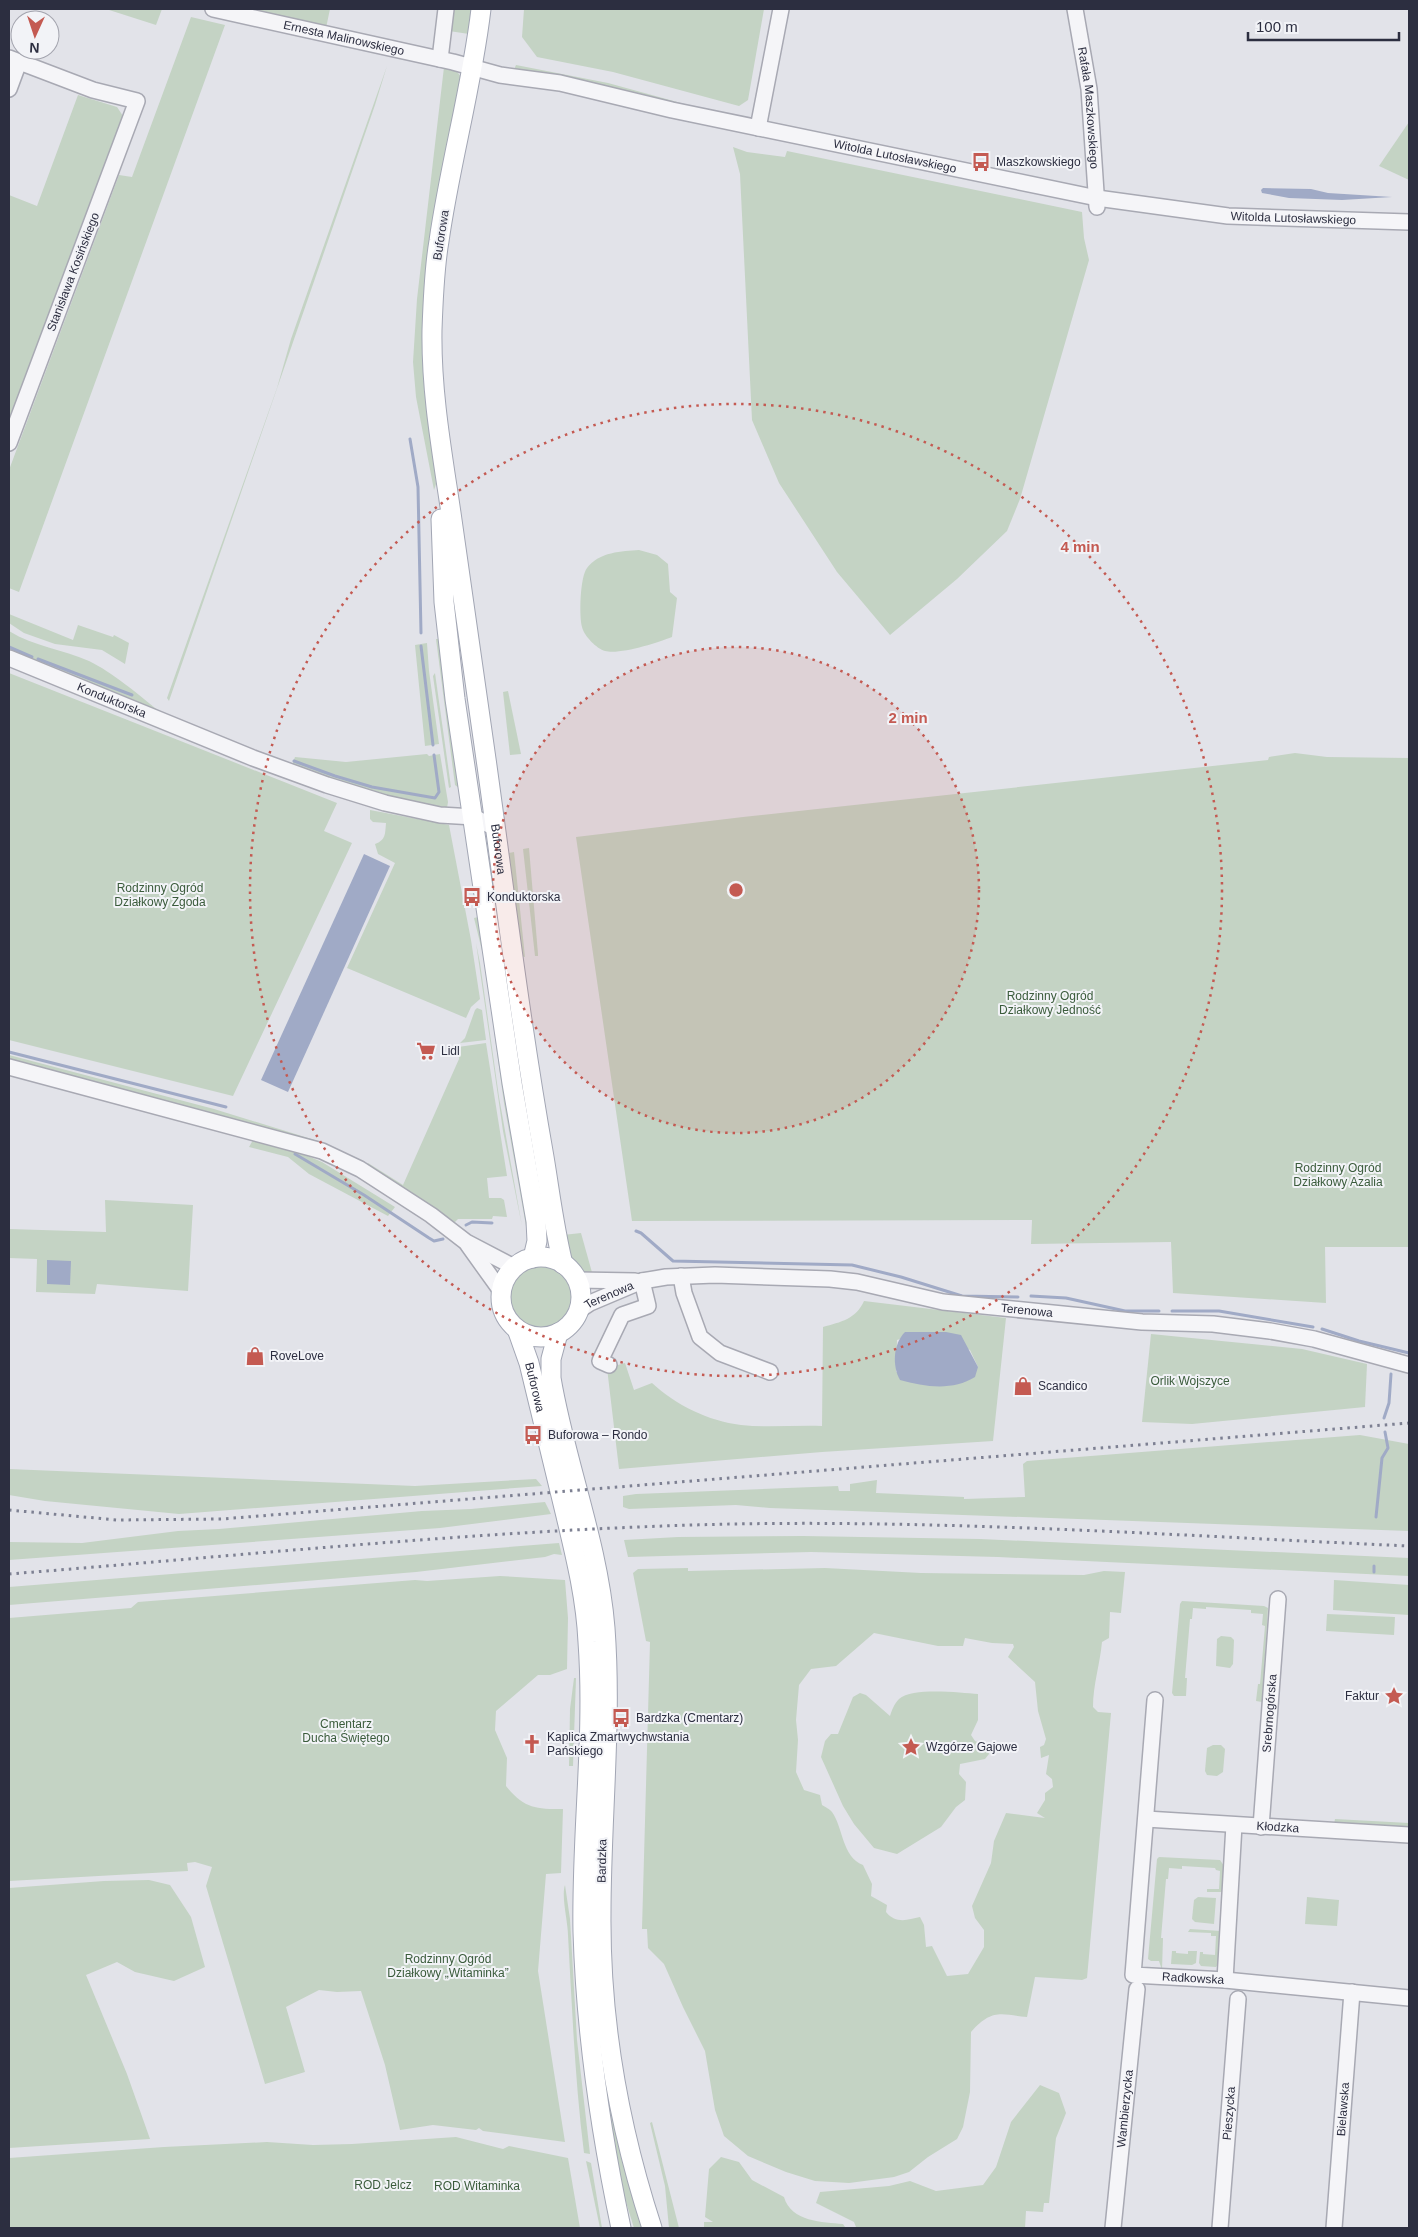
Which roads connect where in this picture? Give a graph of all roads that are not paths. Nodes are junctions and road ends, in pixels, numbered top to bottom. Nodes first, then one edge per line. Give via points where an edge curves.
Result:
1 (213, 9) edge
2 (446, 9) edge
3 (481, 9) edge
4 (781, 9) edge
5 (1075, 9) edge
6 (440, 59) junction
7 (14, 60) edge
8 (473, 67) junction
9 (9, 89) edge
10 (758, 128) junction
11 (1097, 202) junction
12 (1409, 222) edge
13 (9, 443) edge
14 (442, 464) junction
15 (9, 658) edge
16 (491, 802) junction
17 (474, 817) junction
18 (495, 828) junction
19 (9, 1067) edge
20 (466, 1242) junction
21 (533, 1258) junction
22 (563, 1264) junction
23 (514, 1267) junction
24 (682, 1276) junction
25 (577, 1280) junction
26 (642, 1281) junction
27 (501, 1291) junction
28 (578, 1311) junction
29 (517, 1329) junction
30 (558, 1333) junction
31 (609, 1365) dead end
32 (1409, 1365) edge
33 (770, 1372) dead end
34 (578, 1490) joint
35 (564, 1505) joint
36 (1278, 1599) dead end
37 (1155, 1700) dead end
38 (1146, 1819) junction
39 (1234, 1825) junction
40 (1261, 1827) junction
41 (1409, 1836) edge
42 (1225, 1980) junction
43 (1137, 1989) dead end
44 (1352, 1992) junction
45 (1409, 1998) edge
46 (1238, 1999) dead end
47 (621, 2228) edge
48 (652, 2228) edge
49 (1112, 2228) edge
50 (1220, 2228) edge
51 (1334, 2228) edge

1 - 6 street, Ernesta Malinowskiego
2 - 6 street
3 - 8 main road, Buforowa
4 - 10 street
5 - 11 street, Rafała Maszkowskiego via 1089,89
6 - 8 street, Ernesta Malinowskiego
7 - 9 street
7 - 13 street, Stanisława Kosińskiego via 93,90 137,101
8 - 10 street, Witolda Lutosławskiego via 506,76 560,83
8 - 14 main road, Buforowa via 434,278 433,364
10 - 11 street, Witolda Lutosławskiego
11 - 12 street, Witolda Lutosławskiego via 1228,216
14 - 16 main road, Buforowa
14 - 17 main road, Buforowa via 441,553 447,637
15 - 17 street, Konduktorska via 253,758 342,790 440,816
16 - 17 street
16 - 18 main road, Buforowa
17 - 18 street, Konduktorska
17 - 21 main road, Buforowa via 512,1083 536,1221 537,1241
18 - 22 main road, Buforowa via 532,1093
19 - 20 street via 322,1151 352,1164
20 - 23 street
20 - 27 street
21 - 22 main road via 548,1258
21 - 23 main road
22 - 25 main road
23 - 27 main road
24 - 26 street, Terenowa
24 - 32 street, Terenowa via 715,1274 830,1279 943,1302 1142,1322 1213,1324 1308,1338
24 - 33 street via 686,1299 700,1337 714,1350
25 - 26 street, Terenowa
25 - 28 main road via 581,1292
26 - 28 street, Terenowa
26 - 31 street via 648,1306 622,1315 600,1361
27 - 29 main road via 505,1314
28 - 30 main road via 573,1321
29 - 30 main road via 533,1336
29 - 35 main road, Buforowa via 529,1362
30 - 34 main road, Buforowa via 551,1358 551,1378
34 - 48 main road, Bardzka via 601,1595 606,1655 601,1915 605,2007 626,2135
35 - 47 main road, Bardzka via 584,1597 589,1657 583,1931 592,2067 605,2158
36 - 40 street, Srebrnogórska
37 - 38 street
38 - 39 street, Kłodzka
38 - 42 street, Radkowska via 1133,1975
39 - 40 street, Kłodzka
39 - 42 street
40 - 41 street, Kłodzka
42 - 44 street, Radkowska
43 - 49 street, Wambierzycka
44 - 45 street, Radkowska
44 - 51 street, Bielawska
46 - 50 street, Pieszycka

